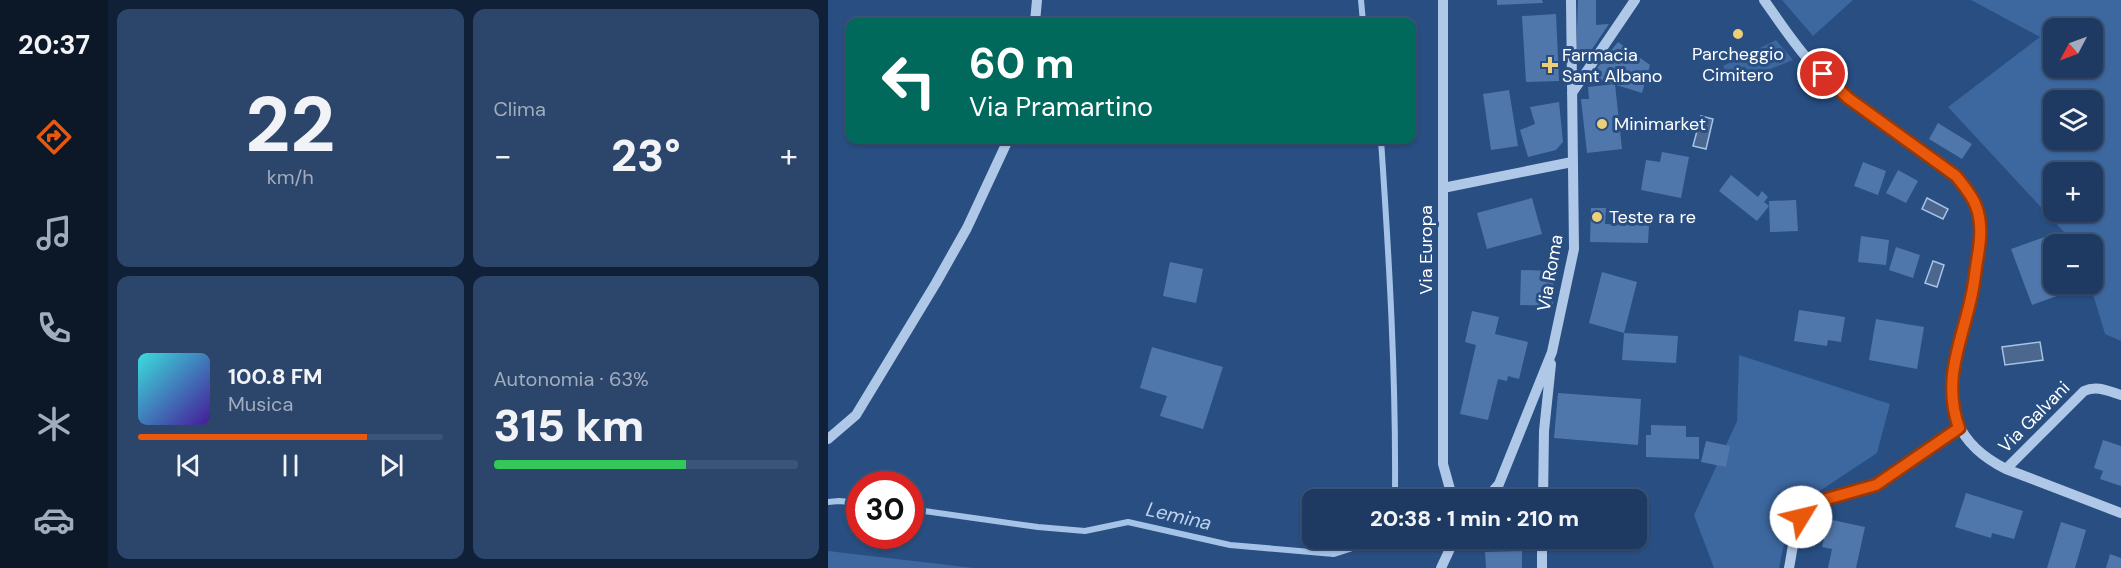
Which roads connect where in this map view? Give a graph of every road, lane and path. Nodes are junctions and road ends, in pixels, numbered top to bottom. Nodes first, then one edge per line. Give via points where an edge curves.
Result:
1 (1037, 0) edge
2 (1443, 0) edge
3 (1571, 0) edge
4 (1635, 0) edge
5 (1764, 0) edge
6 (1035, 18) edge
7 (1571, 93) junction
8 (1006, 144) edge
9 (1572, 162) junction
10 (1443, 188) junction
11 (1552, 352) junction
12 (2121, 395) edge
13 (1959, 428) junction
14 (828, 439) edge
15 (2006, 469) junction
16 (1450, 489) edge
17 (1495, 489) edge
18 (1543, 489) edge
19 (2121, 513) edge
20 (1450, 549) edge
21 (1542, 549) edge
22 (1442, 568) edge
23 (1542, 568) edge
24 (1789, 568) edge

1 - 6 street
2 - 10 street, Via Europa
3 - 7 street, Via Roma
4 - 7 street
5 - 13 street via 1819,71 1848,98 1956,176 1977,207 1980,241 1951,386
7 - 9 street, Via Roma
8 - 14 street via 936,283 856,415
9 - 10 street
9 - 11 street, Via Roma via 1574,249
10 - 16 street, Via Europa via 1443,464
11 - 17 street, Via Roma
11 - 18 street
12 - 15 street, Via Galvani via 2101,388 2084,391
13 - 15 street via 1976,450
13 - 24 street via 1876,485 1816,502 1808,508 1796,529
15 - 19 street
20 - 22 street
21 - 23 street

